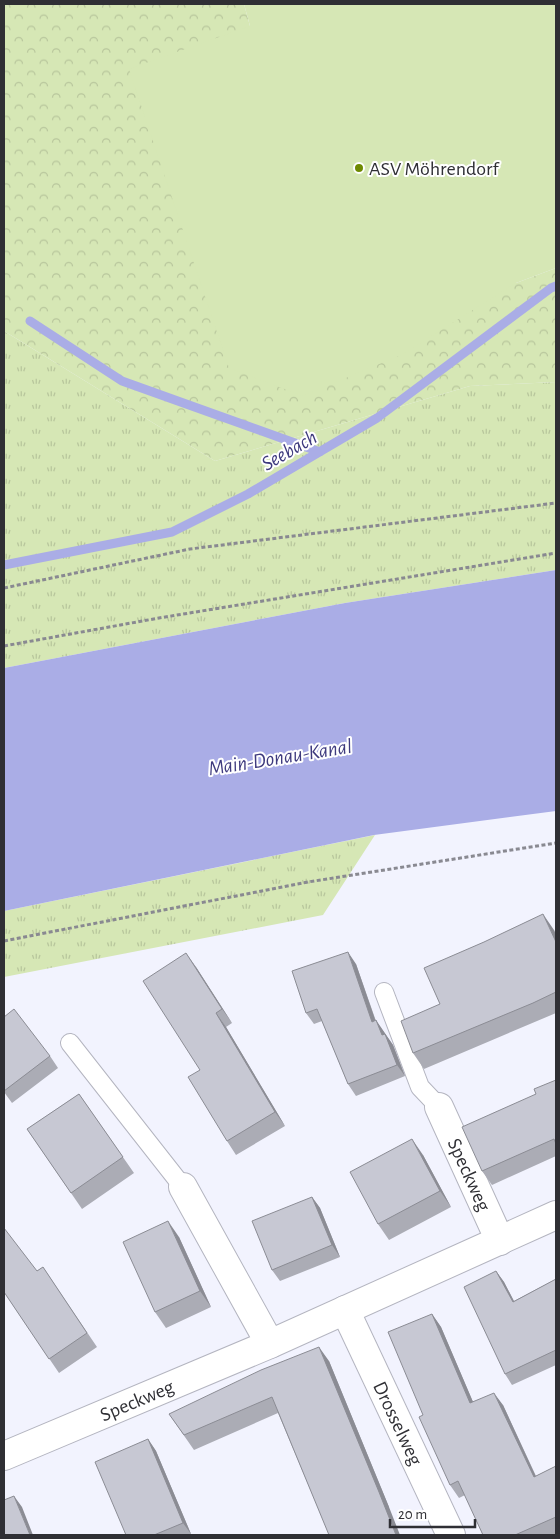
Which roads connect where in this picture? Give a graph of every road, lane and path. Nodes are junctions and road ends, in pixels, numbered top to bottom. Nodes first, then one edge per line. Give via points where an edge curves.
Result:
1 (556, 503) edge
2 (556, 553) edge
3 (4, 588) edge
4 (4, 646) edge
5 (556, 844) edge
6 (4, 941) edge
7 (384, 992) dead end
8 (70, 1043) dead end
9 (439, 1106) joint
10 (183, 1187) joint
11 (556, 1215) edge
12 (500, 1241) junction
13 (345, 1310) junction
14 (270, 1344) junction
15 (8, 1446) edge
16 (452, 1535) edge

1 - 3 path via 190,548
2 - 4 path
5 - 6 path via 308,882
7 - 9 lane via 420,1086
8 - 10 lane
9 - 12 street, Speckweg
10 - 14 street
11 - 12 street, Speckweg
12 - 13 street, Speckweg
13 - 14 street, Speckweg
13 - 16 street, Drosselweg
14 - 15 street, Speckweg

